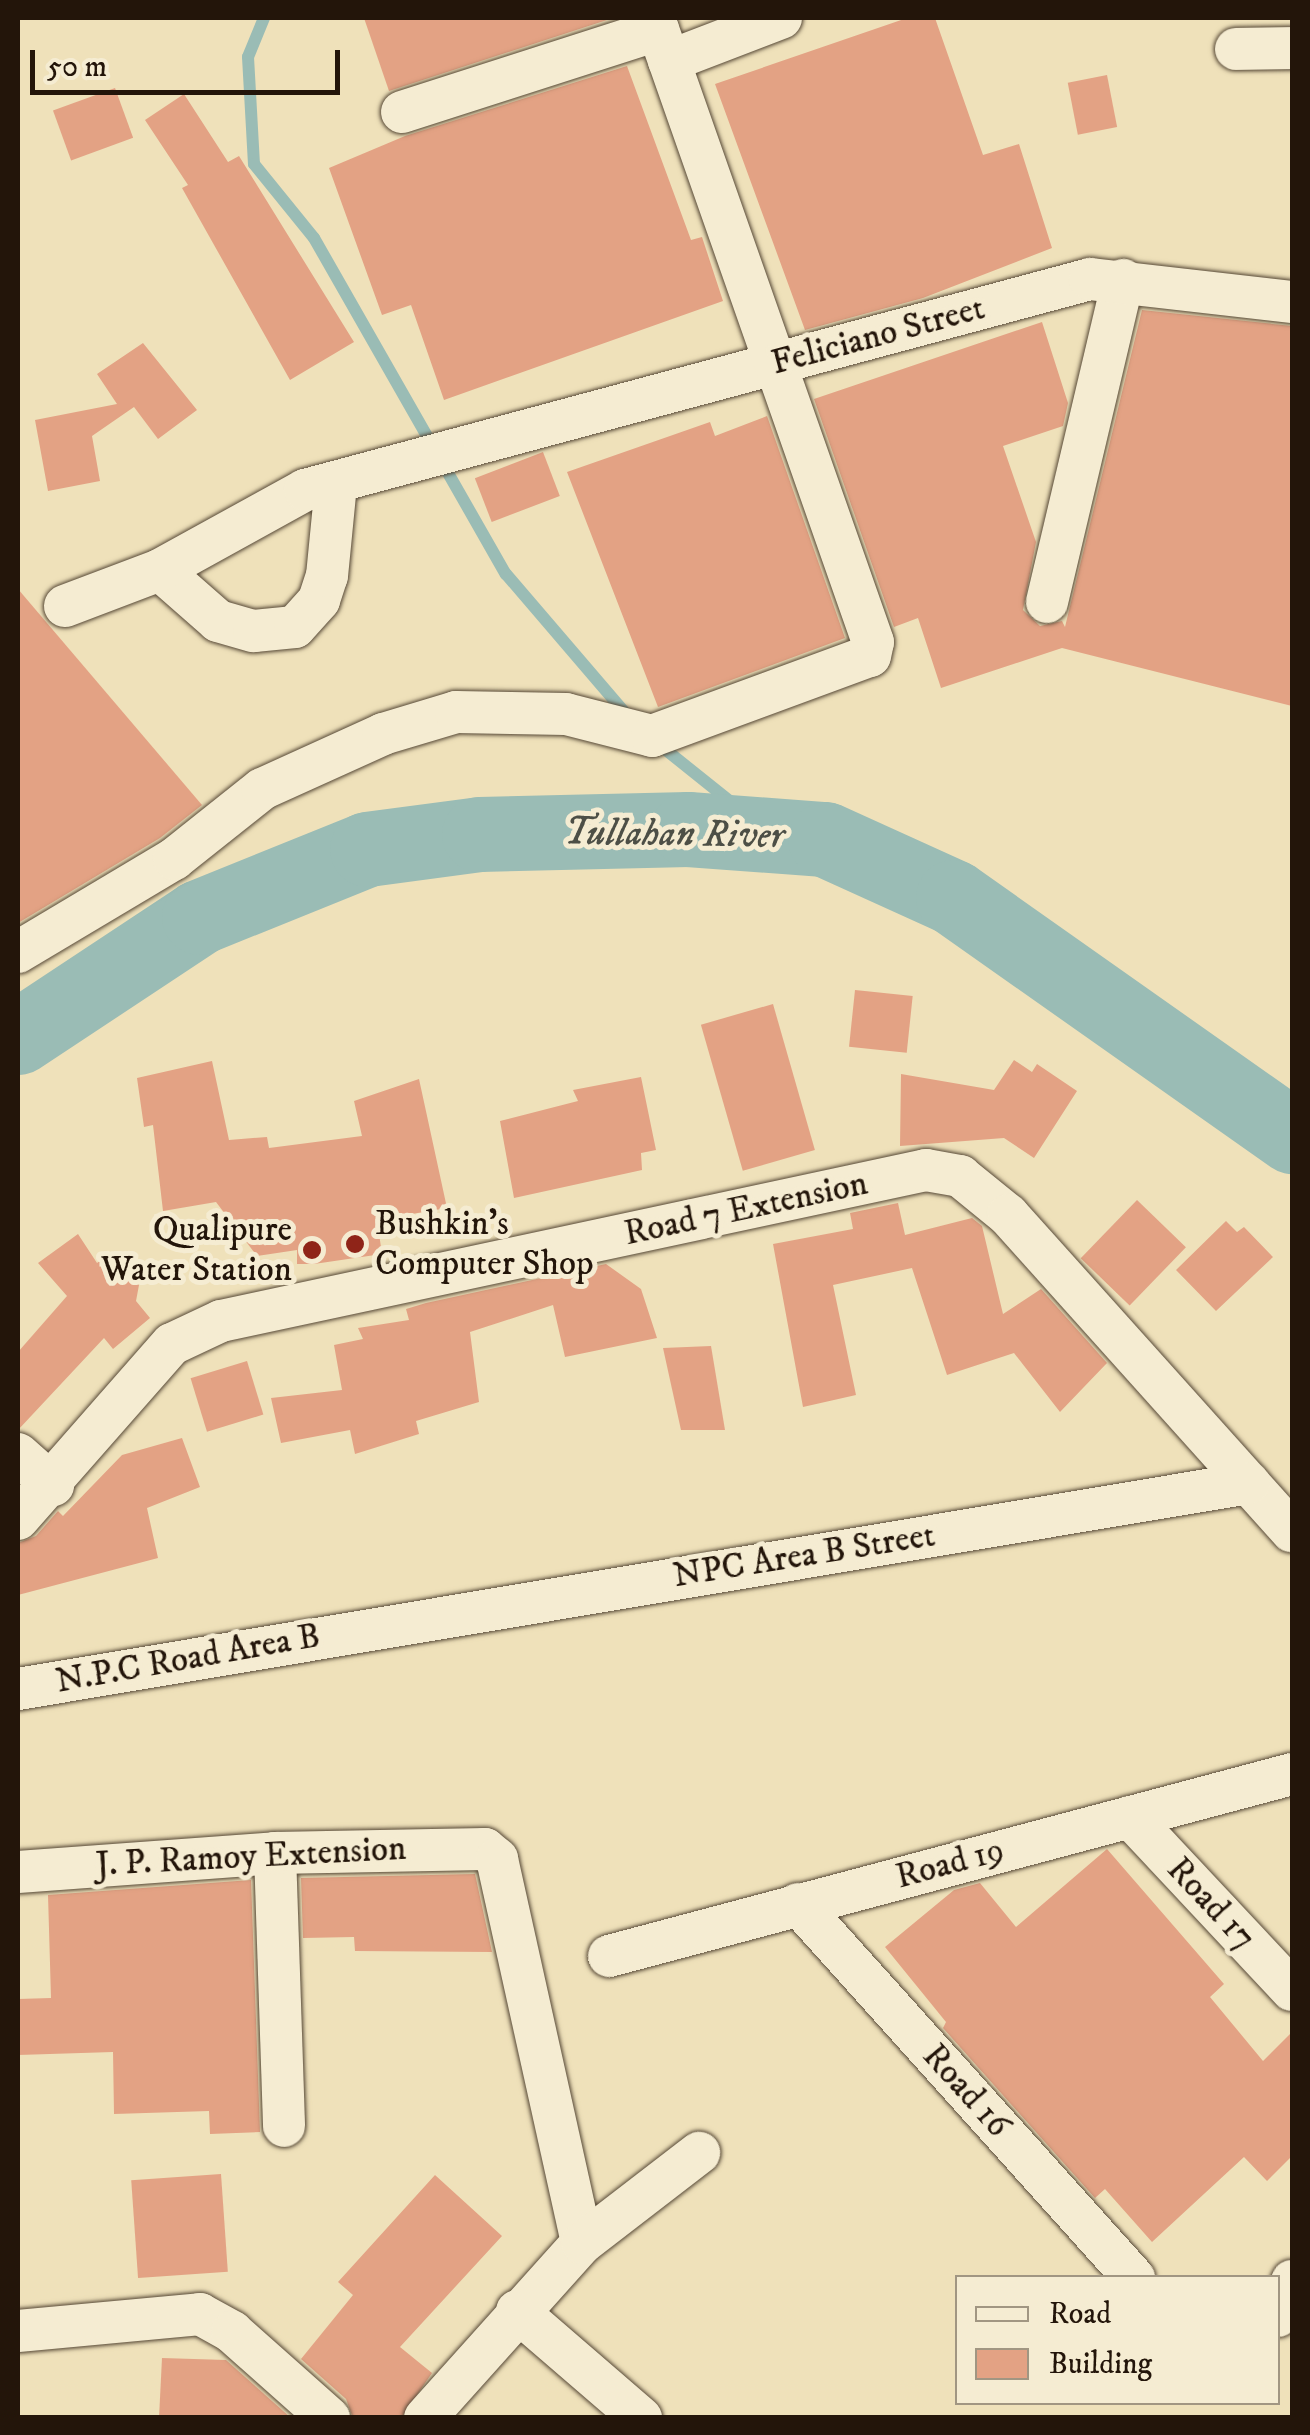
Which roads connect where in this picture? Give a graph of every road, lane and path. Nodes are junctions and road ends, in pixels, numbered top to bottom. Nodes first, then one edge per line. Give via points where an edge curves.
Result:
1 (781, 18) edge
2 (660, 36) edge
3 (1292, 48) edge
4 (1236, 49) dead end
5 (402, 112) dead end
6 (1123, 280) junction
7 (1292, 302) edge
8 (776, 363) junction
9 (336, 485) junction
10 (160, 570) junction
11 (1046, 602) dead end
12 (66, 606) dead end
13 (18, 952) edge
14 (18, 1454) edge
15 (1249, 1482) junction
16 (53, 1485) junction
17 (18, 1519) edge
18 (1292, 1531) edge
19 (359, 1630) joint
20 (18, 1690) edge
21 (1292, 1774) edge
22 (1130, 1817) junction
23 (275, 1853) junction
24 (18, 1872) edge
25 (798, 1904) junction
26 (609, 1956) dead end
27 (1292, 1990) edge
28 (284, 2126) dead end
29 (699, 2153) dead end
30 (582, 2244) junction
31 (1131, 2275) edge
32 (1292, 2282) edge
33 (1280, 2311) edge
34 (518, 2312) junction
35 (18, 2330) edge
36 (330, 2418) edge
37 (425, 2418) edge
38 (641, 2418) edge

1 - 2 street
2 - 5 street
2 - 8 street
3 - 4 street
6 - 7 street, Feliciano Street
6 - 8 street, Feliciano Street via 1090,279
6 - 11 street
8 - 9 street, Feliciano Street
8 - 13 street via 873,642 870,656 652,736 566,714 456,712 383,734 262,789 174,859
9 - 10 street, Feliciano Street via 287,497
9 - 10 street via 327,576 319,600 295,627 254,631 218,621
10 - 12 street, Feliciano Street
14 - 16 street
15 - 16 street, Road 7 Extension via 1008,1215 960,1176 926,1170 221,1321 172,1344
15 - 18 street, Road 7 Extension
15 - 19 street, NPC Area B Street
16 - 17 street, Road 7 Extension
19 - 20 street, N.P.C Road Area B
21 - 22 street, Road 19
22 - 25 street, Road 19
22 - 27 street, Road 17
23 - 24 street, J. P. Ramoy Extension
23 - 28 street
23 - 30 street, J. P. Ramoy Extension via 485,1849 497,1859
25 - 26 street, Road 19
25 - 31 street, Road 16
29 - 30 street
30 - 34 street
32 - 33 street
34 - 37 street
34 - 38 street
35 - 36 street via 200,2314 232,2332

